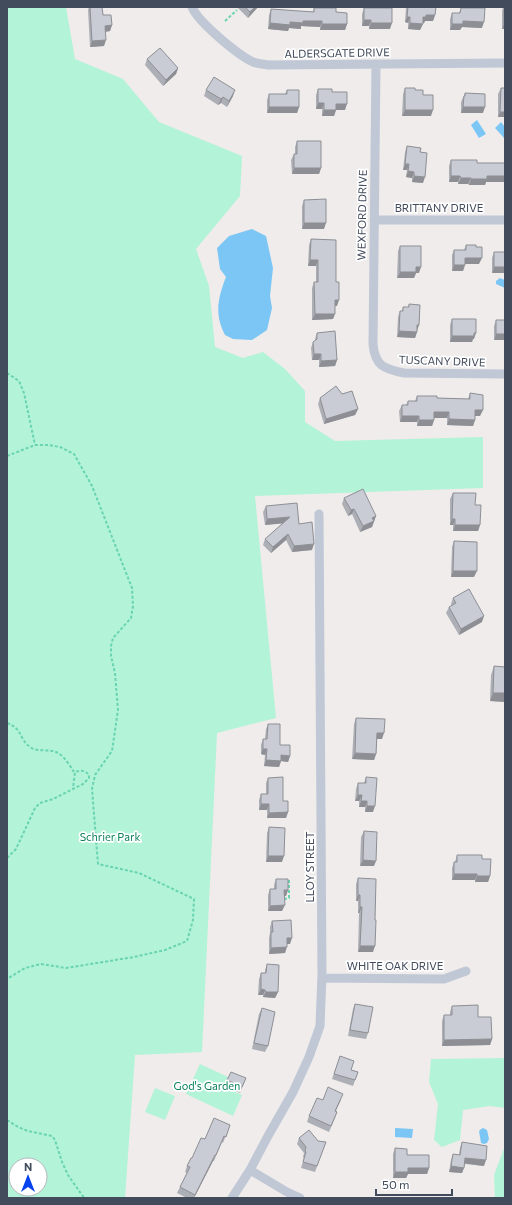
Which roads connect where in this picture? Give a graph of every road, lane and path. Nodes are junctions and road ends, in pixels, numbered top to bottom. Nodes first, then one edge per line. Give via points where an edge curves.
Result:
1 (192, 7) edge
2 (237, 10) dead end
3 (225, 21) dead end
4 (505, 63) edge
5 (376, 64) junction
6 (374, 220) junction
7 (505, 220) edge
8 (380, 364) joint
9 (7, 373) edge
10 (505, 374) edge
11 (35, 445) junction
12 (7, 456) edge
13 (319, 514) dead end
14 (7, 723) edge
15 (75, 772) junction
16 (89, 776) junction
17 (95, 776) junction
18 (73, 788) junction
19 (7, 858) edge
20 (289, 879) edge
21 (284, 899) edge
22 (466, 971) dead end
23 (322, 978) junction
24 (7, 979) edge
25 (7, 1120) edge
26 (250, 1170) junction
27 (84, 1198) edge
28 (232, 1198) edge
29 (300, 1198) edge

1 - 5 street, ALDERSGATE DRIVE via 207,26 254,62 274,66
2 - 3 path
4 - 5 street, ALDERSGATE DRIVE
5 - 6 street, WEXFORD DRIVE
6 - 7 street, BRITTANY DRIVE
6 - 8 street, WEXFORD DRIVE via 373,344 374,356
8 - 10 street, TUSCANY DRIVE via 390,371 404,373
9 - 11 path via 19,381 24,393
11 - 12 path
11 - 17 path via 60,447 74,454 92,486 132,588 131,618 113,638 111,646 118,710 112,751
13 - 23 street, LLOY STREET
14 - 15 path via 15,726 31,748 58,753
15 - 16 path via 83,770
15 - 18 path
16 - 17 path
16 - 18 path via 87,781
17 - 24 path via 92,789 98,864 139,873 194,899 193,920 187,941 165,950 134,957 66,968 41,964 25,968
18 - 19 path via 35,808 16,849
20 - 21 path via 289,898
22 - 23 street, WHITE OAK DRIVE via 444,979
23 - 26 street, LLOY STREET via 320,1026 309,1057 293,1092
25 - 27 path via 18,1127 52,1136 56,1140 68,1175
26 - 28 street, LLOY STREET
26 - 29 street

